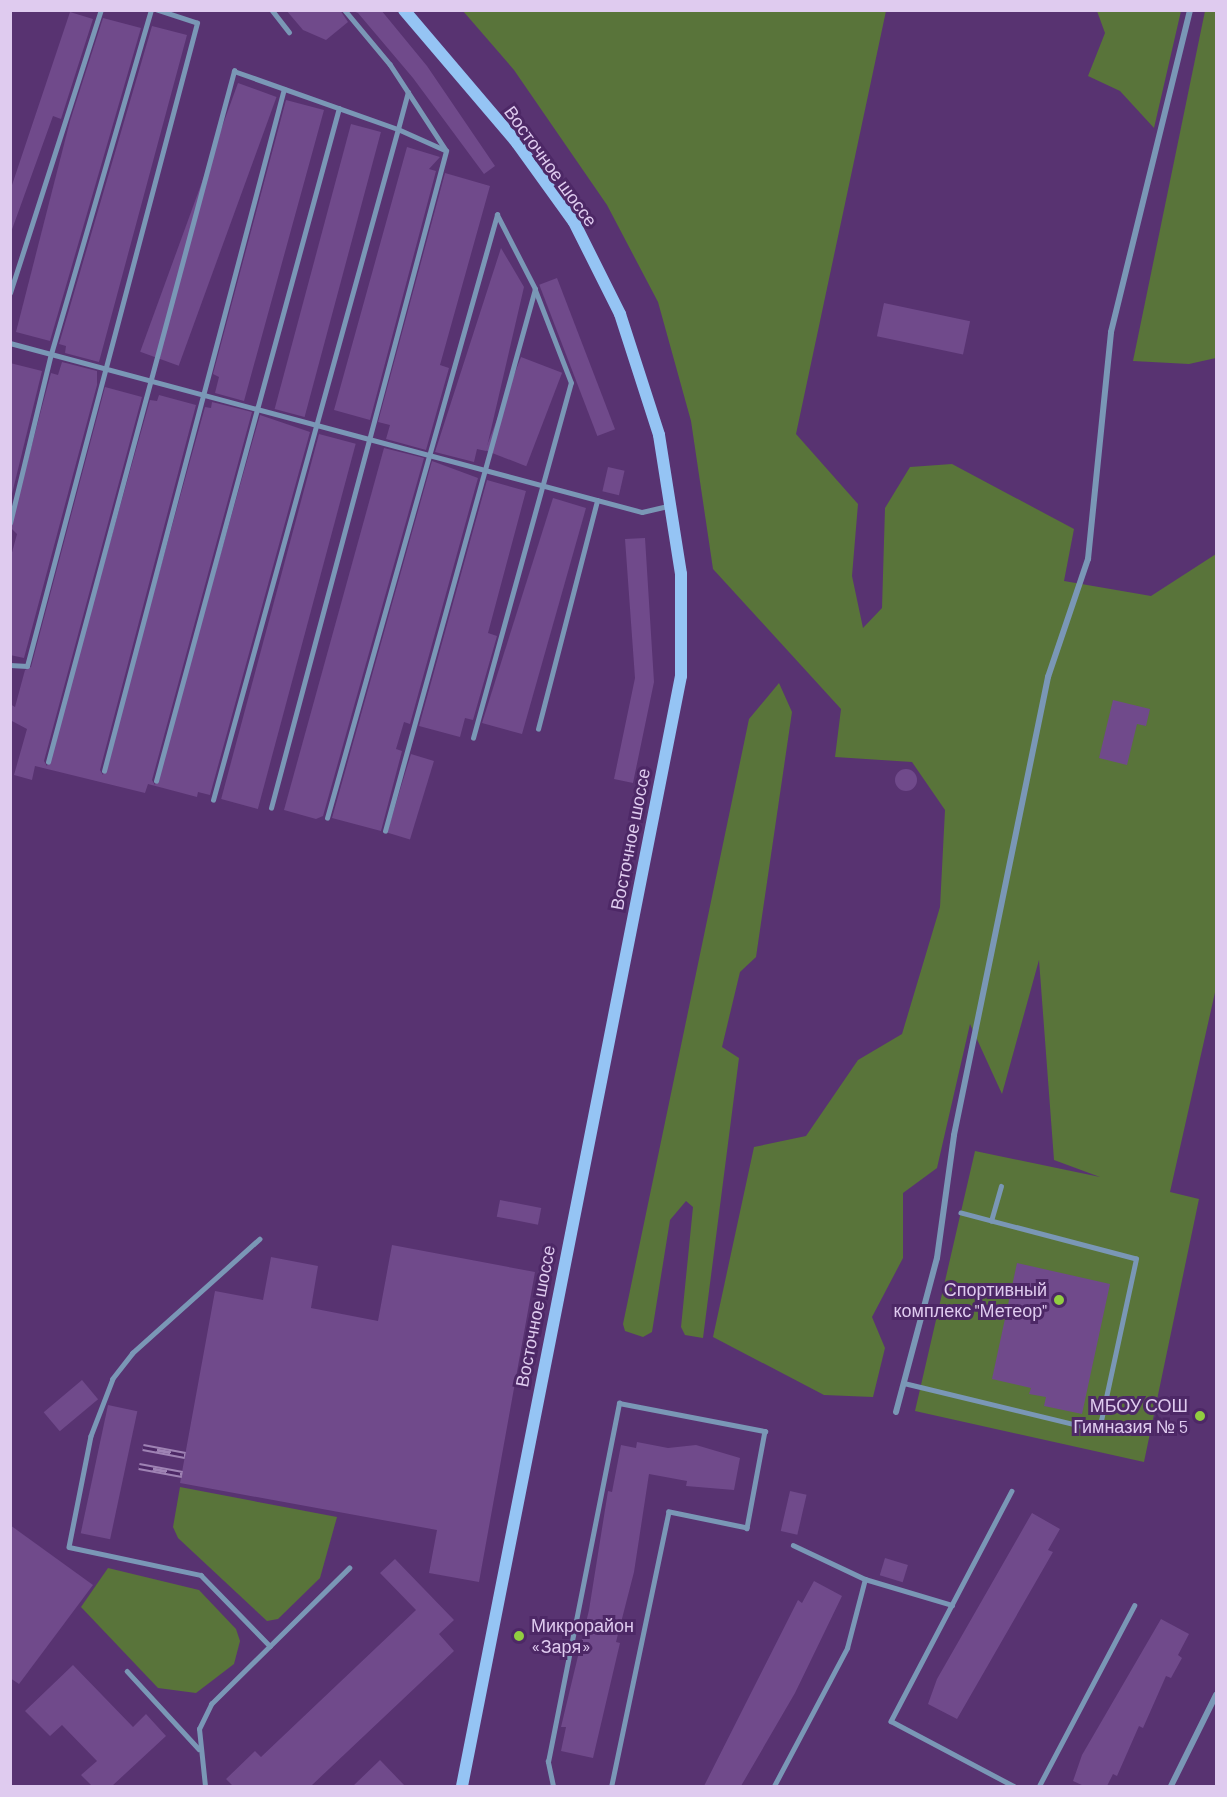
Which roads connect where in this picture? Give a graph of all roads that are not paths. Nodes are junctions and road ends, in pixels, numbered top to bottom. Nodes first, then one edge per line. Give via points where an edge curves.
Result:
1 (101, 10) edge
2 (150, 10) edge
3 (157, 10) edge
4 (272, 10) edge
5 (344, 10) edge
6 (404, 10) edge
7 (1190, 10) edge
8 (289, 32) dead end
9 (284, 88) junction
10 (408, 92) junction
11 (339, 108) junction
12 (398, 129) junction
13 (446, 151) junction
14 (535, 289) junction
15 (10, 293) edge
16 (10, 343) edge
17 (51, 354) junction
18 (106, 368) junction
19 (151, 380) junction
20 (203, 394) junction
21 (257, 409) junction
22 (316, 425) junction
23 (370, 439) junction
24 (426, 454) junction
25 (485, 470) junction
26 (543, 486) junction
27 (597, 501) junction
28 (13, 504) edge
29 (674, 504) junction
30 (10, 524) edge
31 (10, 665) edge
32 (538, 729) dead end
33 (473, 738) dead end
34 (48, 762) dead end
35 (104, 771) dead end
36 (156, 781) dead end
37 (213, 800) dead end
38 (271, 808) dead end
39 (327, 818) dead end
40 (384, 831) dead end
41 (1001, 1186) dead end
42 (961, 1213) dead end
43 (991, 1221) junction
44 (260, 1239) dead end
45 (904, 1383) junction
46 (896, 1412) dead end
47 (1012, 1491) dead end
48 (793, 1545) dead end
49 (349, 1568) dead end
50 (865, 1579) junction
51 (952, 1605) junction
52 (1134, 1606) dead end
53 (270, 1646) junction
54 (127, 1671) dead end
55 (1216, 1695) edge
56 (473, 1741) junction
57 (199, 1749) junction
58 (205, 1786) edge
59 (462, 1786) edge
60 (469, 1786) edge
61 (555, 1786) edge
62 (612, 1786) edge
63 (774, 1786) edge
64 (1014, 1786) edge
65 (1039, 1786) edge
66 (1171, 1786) edge

1 - 15 lane
2 - 17 lane
3 - 18 lane via 197,23
4 - 8 lane
5 - 10 lane
6 - 29 main road, Восточное шоссе via 517,143 574,222 620,314 659,435
7 - 45 street via 1111,332 1088,559 1048,677 954,1135 937,1258
9 - 11 lane
9 - 19 lane via 234,71
9 - 20 lane
10 - 12 lane
10 - 13 lane
11 - 12 lane
11 - 21 lane
12 - 13 lane
12 - 22 lane
13 - 23 lane
14 - 24 lane via 497,215
14 - 25 lane
14 - 26 lane via 571,383
16 - 17 lane
17 - 18 lane
17 - 28 lane
18 - 19 lane
18 - 31 lane via 27,666
19 - 20 lane
19 - 34 lane
20 - 21 lane
20 - 35 lane
21 - 22 lane
21 - 36 lane
22 - 23 lane
22 - 37 lane
23 - 24 lane
23 - 38 lane
24 - 25 lane
24 - 39 lane
25 - 26 lane
25 - 40 lane
26 - 27 lane
26 - 33 lane
27 - 29 lane via 642,512
27 - 32 lane
28 - 30 lane
29 - 56 main road, Восточное шоссе via 681,574 681,676
41 - 43 lane
42 - 43 lane
43 - 45 lane via 1136,1259 1099,1430
44 - 53 lane via 133,1353 112,1378 91,1436 69,1547 201,1575
45 - 46 street
47 - 51 lane
48 - 50 lane
49 - 53 lane
50 - 51 lane
50 - 63 lane via 847,1648
51 - 64 lane via 891,1721
52 - 65 lane
53 - 57 lane via 211,1704 199,1729
54 - 57 lane
55 - 66 street
56 - 59 main road, Восточное шоссе
56 - 60 main road, Восточное шоссе
57 - 58 lane
61 - 62 lane via 548,1762 619,1403 765,1431 747,1528 669,1512

